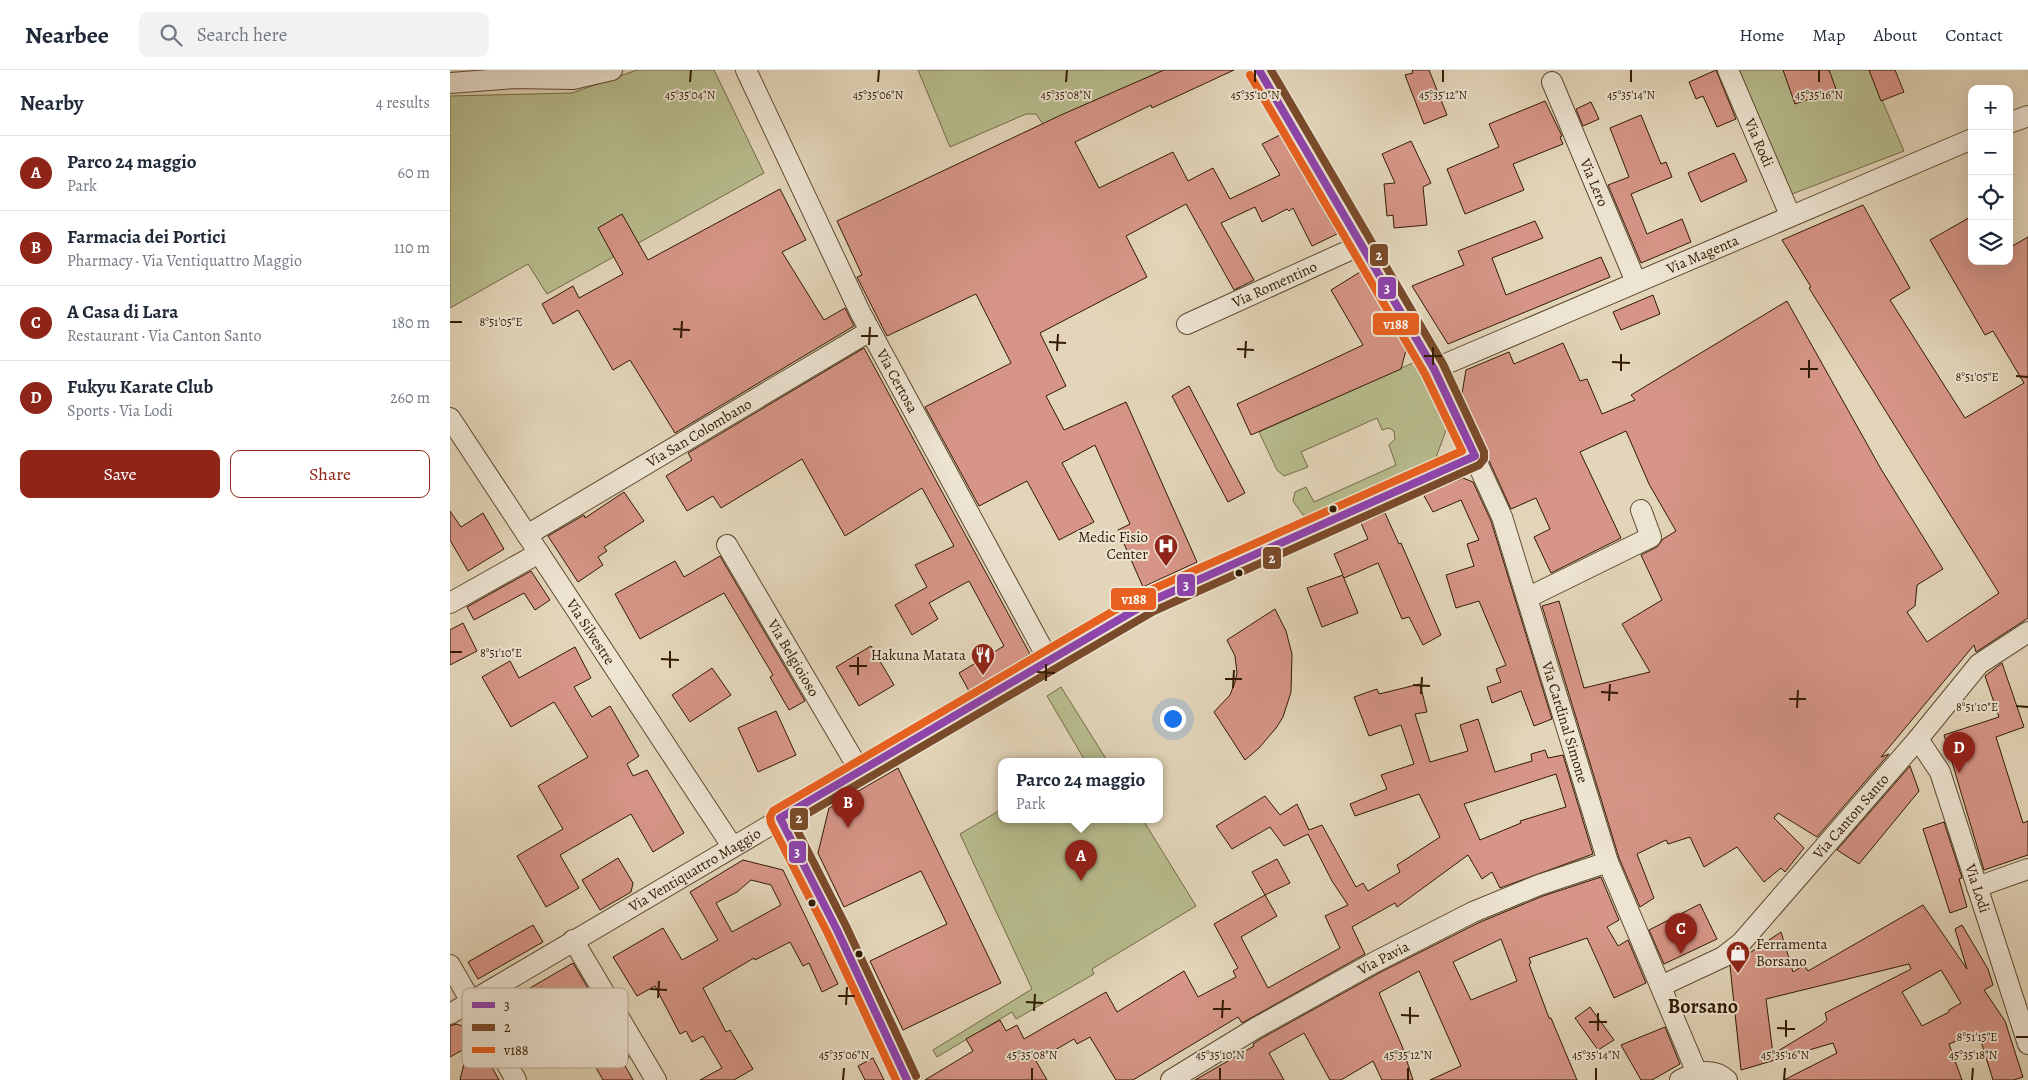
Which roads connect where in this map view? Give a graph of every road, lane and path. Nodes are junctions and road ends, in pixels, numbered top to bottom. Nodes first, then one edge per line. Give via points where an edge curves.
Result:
1 (612, 70) edge
2 (746, 70) edge
3 (1260, 70) edge
4 (1728, 70) edge
5 (1552, 82) dead end
6 (450, 83) edge
7 (2028, 116) edge
8 (2013, 122) edge
9 (1968, 141) edge
10 (1790, 216) junction
11 (1361, 245) junction
12 (1636, 282) junction
13 (1187, 324) dead end
14 (870, 331) junction
15 (1434, 369) junction
16 (450, 418) edge
17 (1475, 456) junction
18 (1641, 510) dead end
19 (527, 535) junction
20 (727, 545) dead end
21 (539, 553) junction
22 (1528, 598) junction
23 (450, 602) edge
24 (2028, 632) edge
25 (1048, 659) junction
26 (1918, 738) junction
27 (860, 771) junction
28 (780, 818) junction
29 (732, 846) junction
30 (1608, 862) junction
31 (2028, 869) edge
32 (1977, 887) junction
33 (573, 940) junction
34 (450, 965) edge
35 (1661, 986) junction
36 (463, 988) edge
37 (494, 988) edge
38 (601, 988) edge
39 (462, 1007) edge
40 (450, 1014) edge
41 (628, 1033) edge
42 (2028, 1044) edge
43 (509, 1068) edge
44 (1689, 1076) edge
45 (516, 1080) edge
46 (656, 1080) edge
47 (907, 1080) edge
48 (1171, 1080) edge
49 (1727, 1080) edge

1 - 6 street via 573,79 515,78
2 - 14 street, Via Certosa
3 - 11 street, Via Cardinal Simone
4 - 10 street, Via Rodi
5 - 12 street, Via Lero
7 - 8 street
9 - 10 street, Via Magenta
10 - 12 street, Via Magenta
11 - 13 street, Via Romentino
11 - 15 street, Via Cardinal Simone
12 - 15 street, Via Magenta
14 - 19 street, Via San Colombano
14 - 25 street, Via Certosa
15 - 17 street, Via Cardinal Simone
16 - 19 street, Via Silvestre
17 - 22 street, Via Cardinal Simone via 1502,517
17 - 25 street, Via Ventiquattro Maggio via 1149,602
18 - 22 street via 1651,537
19 - 21 street, Via Silvestre
20 - 27 street, Via Belgioioso
21 - 23 street
21 - 29 street, Via Silvestre
22 - 30 street, Via Cardinal Simone
24 - 26 street, Via Canton Santo via 1979,664
25 - 27 street, Via Ventiquattro Maggio
26 - 32 street, Via Lodi via 1940,772
26 - 35 street, Via Canton Santo via 1741,944 1723,957
27 - 28 street, Via Ventiquattro Maggio
28 - 29 street, Via Ventiquattro Maggio
28 - 47 street
29 - 33 street, Via Ventiquattro Maggio
30 - 35 street, Via Cardinal Simone
30 - 48 street, Via Pavia via 1473,912 1367,966
31 - 32 street
32 - 42 street, Via Lodi
33 - 37 street, Via Ventiquattro Maggio
33 - 38 street
34 - 36 street
35 - 44 street, Via Cardinal Simone
39 - 40 street, Via Ventiquattro Maggio
41 - 46 street
43 - 45 street
44 - 49 street via 1715,1072

